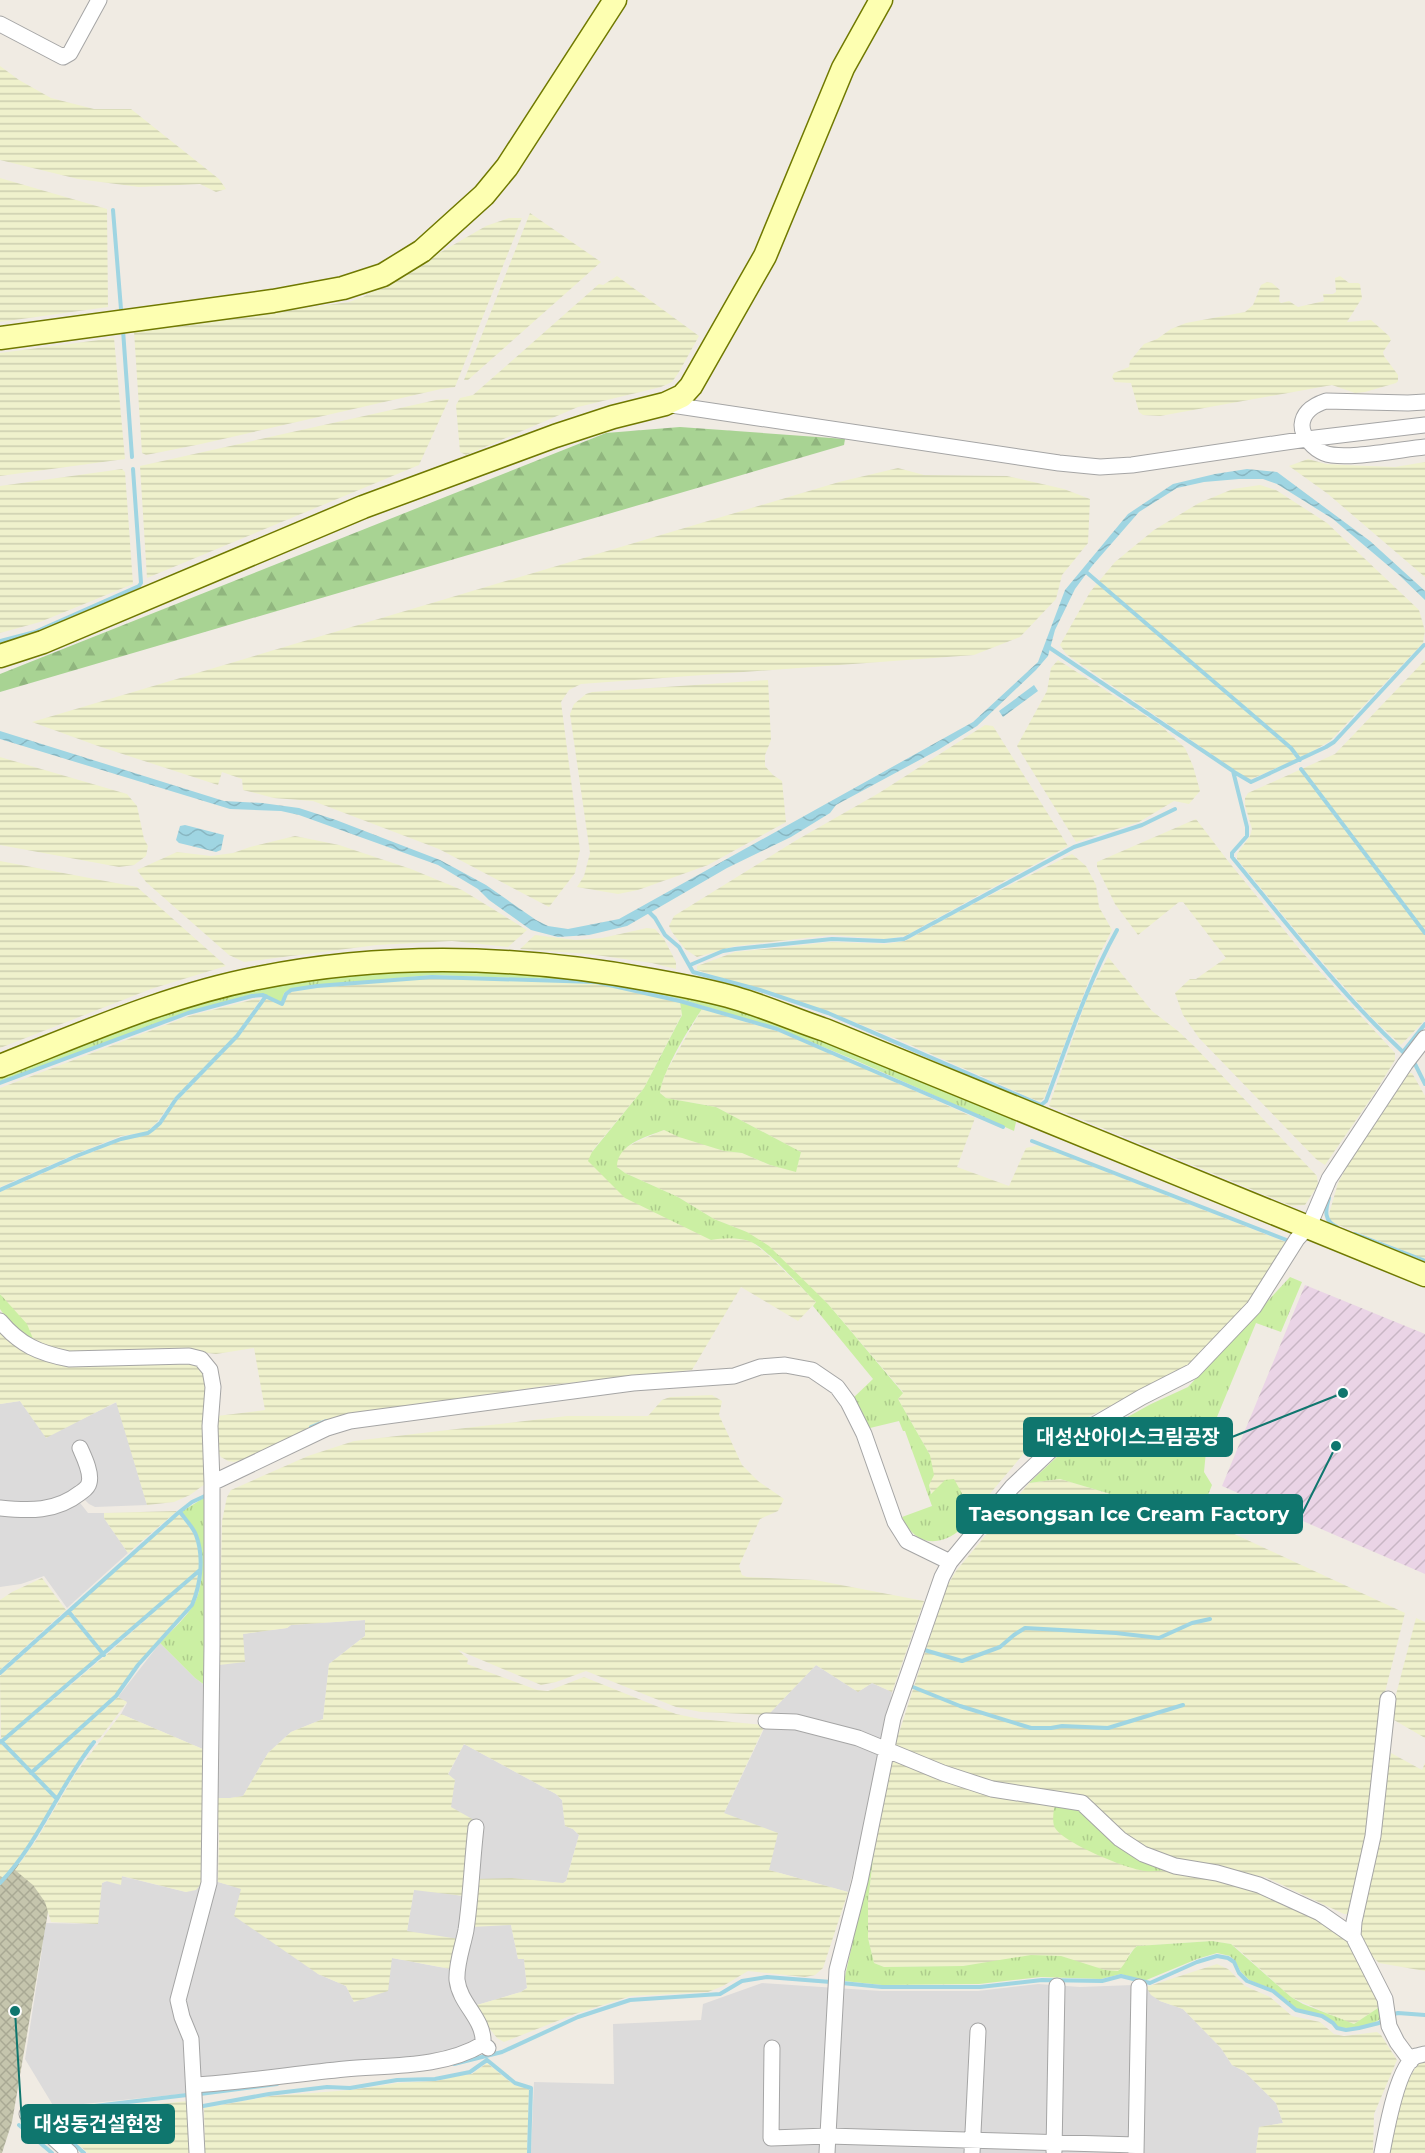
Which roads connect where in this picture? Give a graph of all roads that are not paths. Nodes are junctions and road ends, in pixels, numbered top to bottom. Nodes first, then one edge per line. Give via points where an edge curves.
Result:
1 (615, 0) edge
2 (881, 0) edge
3 (97, 1) edge
4 (0, 24) edge
5 (0, 338) edge
6 (1425, 402) edge
7 (665, 405) junction
8 (1425, 424) edge
9 (1307, 439) junction
10 (1425, 447) edge
11 (0, 656) edge
12 (1425, 1038) edge
13 (0, 1066) edge
14 (1309, 1226) junction
15 (1425, 1275) edge
16 (0, 1321) edge
17 (80, 1448) dead end
18 (212, 1483) junction
19 (0, 1508) edge
20 (950, 1562) junction
21 (1388, 1699) dead end
22 (766, 1721) dead end
23 (886, 1750) junction
24 (476, 1827) dead end
25 (1353, 1936) junction
26 (1057, 1986) dead end
27 (1139, 1987) dead end
28 (978, 2031) dead end
29 (772, 2048) dead end
30 (1425, 2054) edge
31 (1411, 2061) junction
32 (194, 2085) junction
33 (27, 2115) dead end
34 (828, 2136) junction
35 (972, 2147) edge
36 (1054, 2148) edge
37 (1136, 2149) edge
38 (70, 2153) edge
39 (197, 2153) edge
40 (827, 2153) edge
41 (1382, 2153) edge

1 - 5 street via 507,167 484,195 422,251 383,275 343,288 273,301
2 - 7 street via 843,68 765,256 691,386
3 - 4 street via 70,53 63,57
6 - 9 street via 1326,401 1313,405 1302,426
7 - 9 street via 1100,467
7 - 11 street via 555,436 363,507 43,642
8 - 9 street
9 - 10 street via 1325,454 1342,456
12 - 14 street via 1329,1179
13 - 14 street via 141,1011 257,978 366,962 448,960 591,970 735,998 825,1030
14 - 15 street
14 - 20 street via 1254,1307 1193,1371 1051,1450 1012,1487
16 - 18 street via 33,1350 52,1356 201,1359 210,1370 213,1387
17 - 19 street via 89,1472 87,1488 48,1509
18 - 20 street via 327,1428 350,1422 633,1383 734,1376 760,1367 786,1365 812,1370 837,1387 864,1434 895,1522 907,1540
18 - 32 street via 209,1883 178,2000 191,2039
20 - 23 street via 918,1644
21 - 25 street via 1373,1836
22 - 23 street via 796,1722 858,1738
23 - 25 street via 992,1789 1082,1803 1120,1839 1143,1854 1175,1866 1260,1885 1320,1913
23 - 34 street via 860,1881 837,1970
24 - 32 street via 457,1980 486,2046 455,2057 415,2064
25 - 31 street via 1385,1998 1389,2026
26 - 36 street
27 - 37 street
28 - 35 street
29 - 34 street via 771,2138
30 - 31 street
31 - 41 street via 1397,2088
32 - 39 street
33 - 38 street
34 - 35 street
34 - 40 street
35 - 36 street
36 - 37 street

